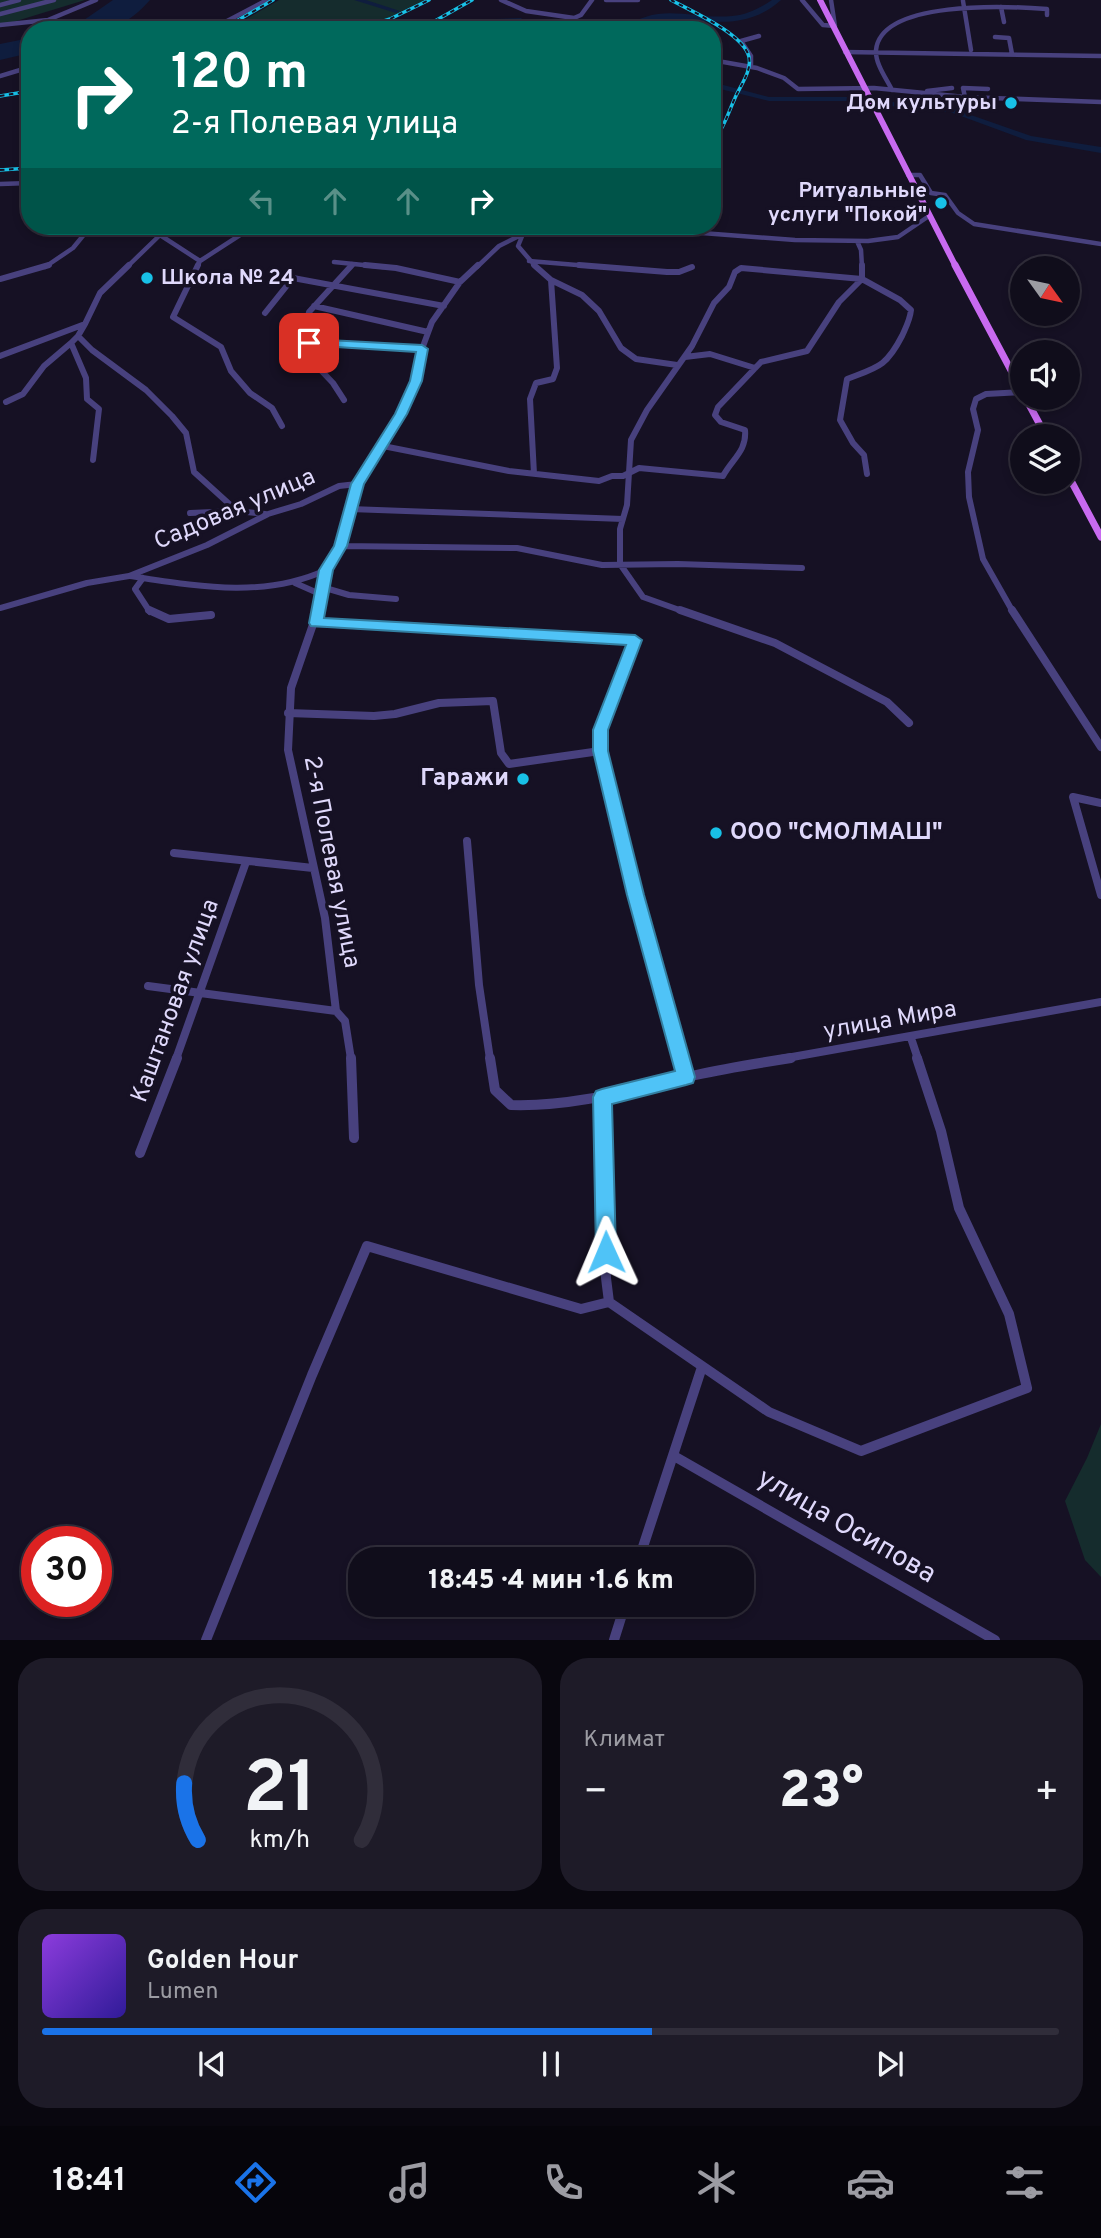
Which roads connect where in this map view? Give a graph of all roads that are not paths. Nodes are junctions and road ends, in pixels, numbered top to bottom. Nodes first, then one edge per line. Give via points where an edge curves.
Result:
1 (19, 0) edge
2 (54, 0) edge
3 (96, 0) edge
4 (267, 0) edge
5 (501, 0) edge
6 (592, 0) edge
7 (606, 0) edge
8 (638, 0) edge
9 (802, 0) edge
10 (820, 0) edge
11 (831, 0) edge
12 (963, 1) edge
13 (954, 2) edge
14 (0, 5) edge
15 (1001, 7) junction
16 (0, 14) edge
17 (1047, 15) dead end
18 (38, 21) edge
19 (227, 21) edge
20 (1004, 22) dead end
21 (21, 23) edge
22 (884, 24) dead end
23 (0, 25) edge
24 (832, 26) junction
25 (758, 36) dead end
26 (995, 37) dead end
27 (971, 50) junction
28 (875, 51) junction
29 (845, 52) junction
30 (921, 52) junction
31 (996, 54) junction
32 (1012, 54) junction
33 (1101, 56) edge
34 (721, 62) edge
35 (751, 67) junction
36 (21, 70) edge
37 (0, 76) edge
38 (952, 88) dead end
39 (988, 89) dead end
40 (865, 90) junction
41 (891, 90) junction
42 (921, 92) junction
43 (965, 97) junction
44 (1101, 102) edge
45 (908, 175) junction
46 (21, 183) edge
47 (0, 184) edge
48 (931, 193) junction
49 (920, 198) junction
50 (929, 216) junction
51 (721, 234) edge
52 (85, 235) edge
53 (160, 235) joint
54 (240, 235) edge
55 (521, 235) edge
56 (523, 235) edge
57 (857, 241) junction
58 (1101, 244) edge
59 (200, 261) junction
60 (529, 261) junction
61 (334, 262) dead end
62 (352, 265) junction
63 (692, 267) dead end
64 (0, 279) edge
65 (862, 279) junction
66 (551, 280) junction
67 (460, 282) junction
68 (335, 284) junction
69 (314, 306) junction
70 (444, 306) junction
71 (265, 313) dead end
72 (85, 324) junction
73 (428, 331) junction
74 (78, 336) junction
75 (71, 343) junction
76 (309, 343) junction
77 (422, 349) junction
78 (0, 356) edge
79 (679, 362) junction
80 (755, 368) junction
81 (1010, 369) edge
82 (1010, 393) edge
83 (344, 400) dead end
84 (6, 402) dead end
85 (282, 426) dead end
86 (383, 446) junction
87 (93, 460) dead end
88 (630, 471) junction
89 (534, 474) junction
90 (867, 474) dead end
91 (358, 484) junction
92 (1078, 494) edge
93 (350, 509) junction
94 (237, 511) junction
95 (190, 513) dead end
96 (268, 514) junction
97 (622, 519) junction
98 (1101, 537) edge
99 (341, 546) junction
100 (620, 564) junction
101 (802, 568) dead end
102 (326, 570) junction
103 (129, 576) junction
104 (143, 578) junction
105 (295, 583) junction
106 (321, 590) junction
107 (396, 600) dead end
108 (0, 608) edge
109 (212, 615) dead end
110 (316, 623) junction
111 (288, 713) junction
112 (909, 723) dead end
113 (1101, 747) edge
114 (600, 751) junction
115 (1101, 803) edge
116 (467, 841) dead end
117 (174, 853) dead end
118 (246, 862) junction
119 (313, 868) junction
120 (1101, 895) edge
121 (148, 986) dead end
122 (202, 992) junction
123 (1101, 1002) edge
124 (336, 1011) junction
125 (911, 1038) junction
126 (686, 1077) junction
127 (602, 1097) junction
128 (354, 1138) dead end
129 (140, 1153) dead end
130 (609, 1302) junction
131 (702, 1367) junction
132 (674, 1456) junction
133 (643, 1547) edge
134 (621, 1617) edge
135 (206, 1640) edge
136 (614, 1640) edge
137 (995, 1640) edge

1 - 14 street
2 - 16 street
3 - 18 street
4 - 19 street
5 - 6 street via 526,11 574,19
7 - 8 street
9 - 24 street via 823,25
10 - 24 main road
11 - 24 street
12 - 13 street
12 - 15 street
12 - 27 street
15 - 17 street via 1047,9
15 - 20 street
21 - 23 street
22 - 28 street
24 - 29 main road
25 - 35 street via 741,41 751,57
26 - 32 street via 1009,38
27 - 30 street
27 - 31 street
28 - 29 street
28 - 30 street
28 - 41 street
29 - 40 main road
30 - 31 street
31 - 32 street
32 - 33 street
34 - 35 street
35 - 40 street via 784,78 799,89
36 - 37 street
38 - 42 street
39 - 43 street via 962,88
40 - 41 street
40 - 45 main road
41 - 42 street
42 - 43 street
43 - 44 street
45 - 48 street via 920,174
45 - 49 main road
46 - 47 street
48 - 49 street
48 - 58 street via 944,195 974,224
49 - 50 main road
50 - 57 street via 898,237
50 - 81 main road
51 - 57 street
52 - 64 street via 54,265
53 - 59 street
53 - 72 street via 100,293
54 - 59 street
55 - 67 street, 2-я Полевая улица via 499,246
56 - 60 street via 518,246
57 - 65 street
59 - 85 street via 173,317 221,347 231,371 250,393 272,408
60 - 63 street via 667,272
60 - 66 street
61 - 62 street
62 - 67 street via 396,268
62 - 68 street
65 - 79 street via 741,268
65 - 80 street via 839,302 807,351 761,362
65 - 90 street via 911,310 891,357 847,379 840,420 864,455
66 - 79 street via 582,295 621,348 636,359
66 - 89 street via 549,299 558,361 551,380 532,388
67 - 70 street, 2-я Полевая улица
68 - 69 street
68 - 70 street
68 - 71 street via 293,278
69 - 73 street
69 - 76 street via 305,331
70 - 73 street, 2-я Полевая улица
72 - 74 street
72 - 78 street
73 - 77 street, 2-я Полевая улица
74 - 75 street
74 - 94 street via 172,416 186,433 194,472
75 - 84 street via 44,366 23,394
75 - 87 street via 86,378 87,399 99,409
76 - 77 street
76 - 83 street via 313,362
77 - 86 street, 2-я Полевая улица via 416,381
79 - 80 street via 692,352
79 - 88 street via 631,440
80 - 88 street via 715,415 744,430 747,441 723,477 639,468
82 - 113 street via 986,394 976,399 972,409 978,430 968,472 983,559
86 - 89 street
86 - 91 street, 2-я Полевая улица
88 - 89 street via 598,481
88 - 97 street
91 - 93 street, 2-я Полевая улица
91 - 96 street, Садовая улица via 339,486
92 - 98 main road
93 - 97 street
93 - 99 street, 2-я Полевая улица
94 - 95 street
94 - 96 street
96 - 103 street, Садовая улица
97 - 100 street
99 - 100 street via 517,548 567,560
99 - 102 street, 2-я Полевая улица
100 - 101 street
100 - 112 street via 643,597 775,643 887,702
102 - 105 street, Садовая улица
102 - 106 street, 2-я Полевая улица
103 - 104 street, Садовая улица
103 - 108 street, Садовая улица
104 - 105 street, Садовая улица via 204,586 276,588
104 - 109 street via 135,589 151,613 169,619
105 - 106 street
106 - 107 street
106 - 110 street, 2-я Полевая улица
110 - 111 street, 2-я Полевая улица via 291,688
110 - 114 street via 635,640 601,730
111 - 114 street via 374,716 439,703 493,701 501,753 509,764
111 - 119 street, 2-я Полевая улица via 288,750
114 - 126 street
115 - 120 street via 1073,797
116 - 127 street via 479,985 495,1090 511,1105 543,1107
117 - 118 street
118 - 119 street
118 - 122 street, Каштановая улица
119 - 124 street, 2-я Полевая улица via 325,918
121 - 122 street
122 - 124 street
122 - 129 street, Каштановая улица
123 - 125 street, улица Мира
124 - 128 street, 2-я Полевая улица via 348,1031
125 - 126 street, улица Мира
125 - 131 street via 941,1131 959,1208 1009,1314 1027,1388 861,1451 769,1412
126 - 127 street
127 - 130 street
130 - 131 street
130 - 135 street via 581,1309 367,1246
131 - 132 street
132 - 133 street
132 - 137 street, улица Осипова
134 - 136 street

